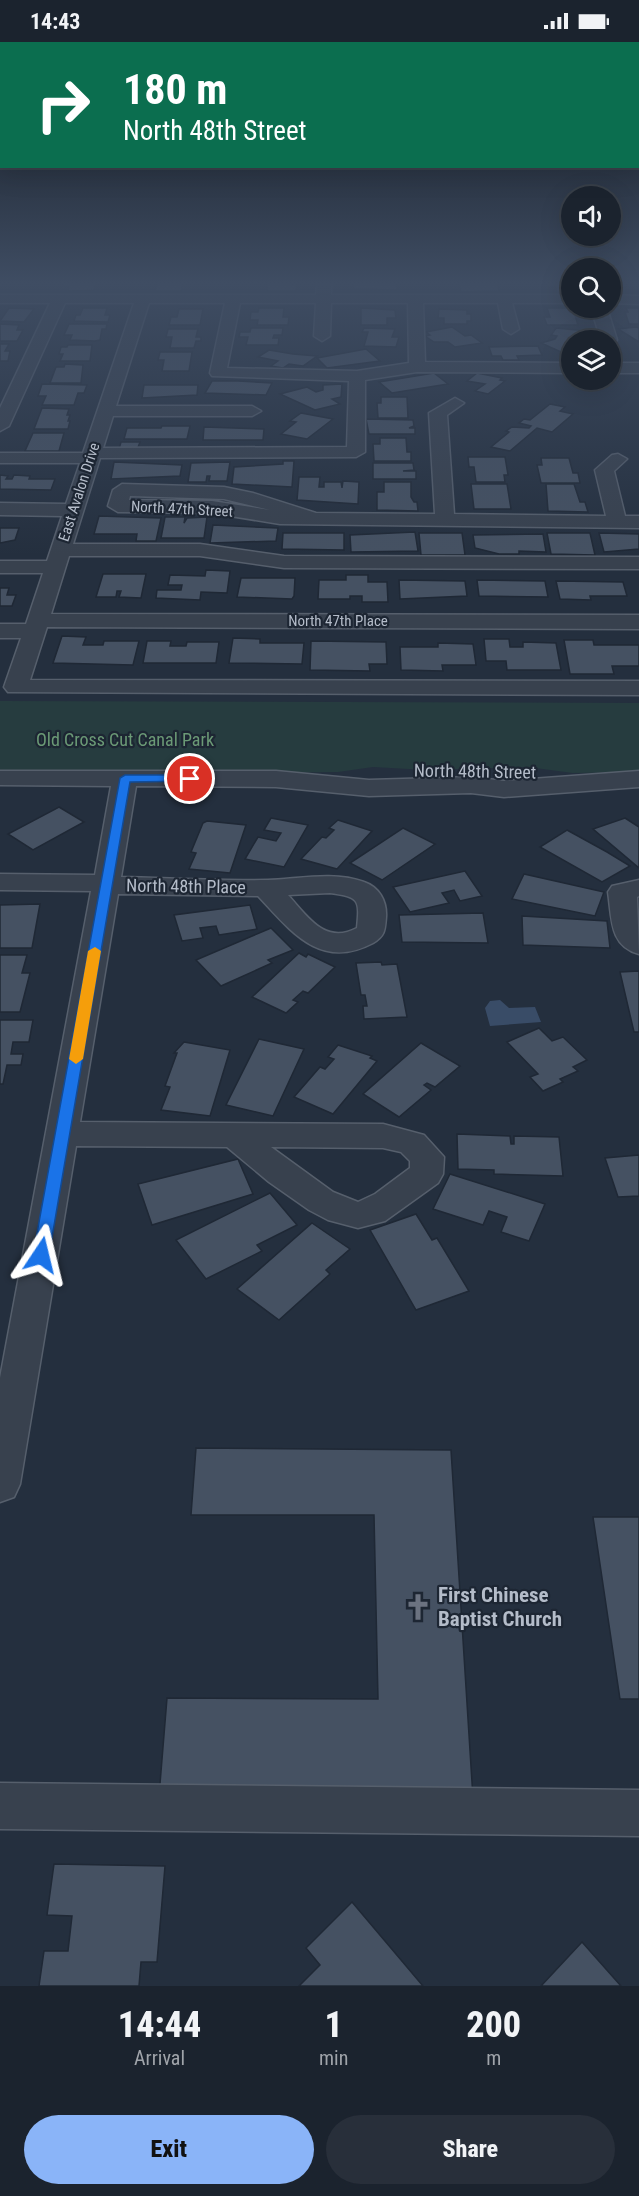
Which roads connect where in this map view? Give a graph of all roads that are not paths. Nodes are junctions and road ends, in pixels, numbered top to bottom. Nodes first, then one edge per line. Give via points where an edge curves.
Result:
1 (25, 374) edge
2 (118, 374) edge
3 (251, 374) edge
4 (372, 374) edge
5 (357, 376) junction
6 (455, 403) dead end
7 (105, 411) junction
8 (252, 411) dead end
9 (0, 426) edge
10 (91, 456) junction
11 (0, 458) edge
12 (618, 459) dead end
13 (0, 509) edge
14 (73, 510) junction
15 (317, 519) junction
16 (446, 521) junction
17 (617, 522) junction
18 (639, 522) edge
19 (57, 558) junction
20 (639, 563) edge
21 (0, 567) edge
22 (639, 622) edge
23 (34, 626) junction
24 (0, 631) edge
25 (639, 688) edge
26 (0, 778) edge
27 (125, 778) junction
28 (639, 779) edge
29 (0, 882) edge
30 (107, 884) junction
31 (266, 888) dead end
32 (639, 888) edge
33 (639, 945) edge
34 (62, 1134) junction
35 (233, 1134) junction
36 (0, 1484) edge
37 (0, 1806) edge
38 (639, 1813) edge

1 - 9 street
2 - 7 street, East Avalon Drive
3 - 5 street
4 - 5 street
5 - 10 street via 356,452
6 - 16 street via 438,413
7 - 8 street
7 - 10 street, East Avalon Drive
10 - 11 street
10 - 14 street, East Avalon Drive
12 - 17 street via 603,470
13 - 14 street
14 - 19 street, East Avalon Drive
15 - 15 street, North 47th Street via 224,493 122,490 118,506 212,507 280,518
15 - 16 street, North 47th Street
16 - 17 street, North 47th Street
17 - 18 street, North 47th Street
19 - 20 street via 200,550 284,562
19 - 21 street
19 - 23 street, East Avalon Drive
22 - 23 street, North 47th Place
23 - 24 street, North 47th Place
23 - 25 street, East Avalon Drive via 16,687
26 - 27 street, North 48th Street
27 - 28 street, North 48th Street via 276,779 369,788 471,785 504,789
27 - 30 street
29 - 30 street, North 48th Place
30 - 31 street, North 48th Place
30 - 34 street
32 - 33 street via 622,892 629,937
34 - 35 street
34 - 36 street
35 - 35 street via 383,1136 412,1143 427,1157 426,1174 372,1213 344,1213 323,1204
37 - 38 street

